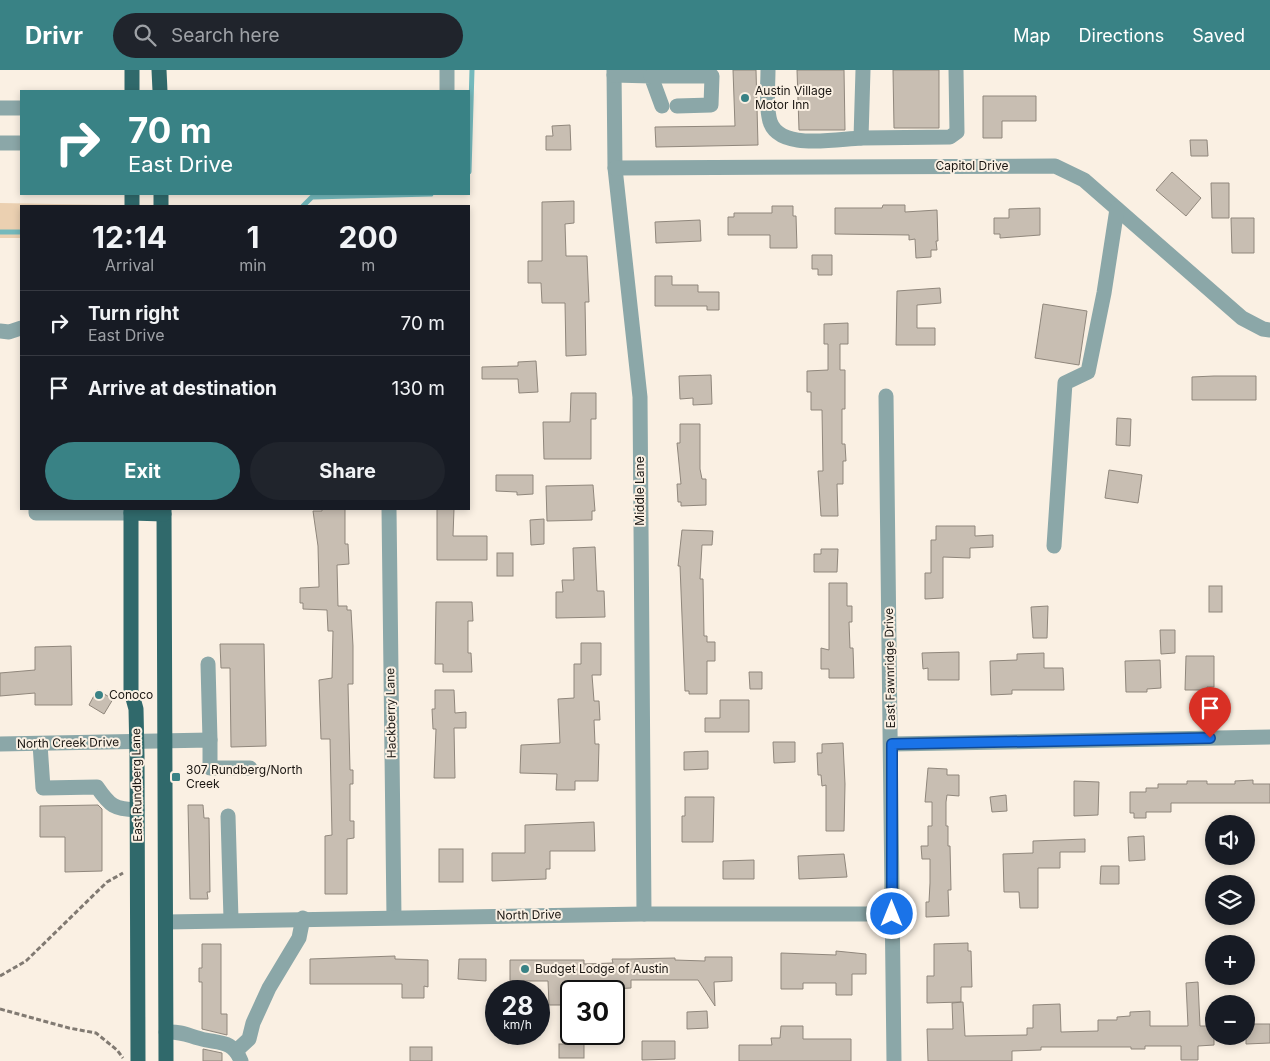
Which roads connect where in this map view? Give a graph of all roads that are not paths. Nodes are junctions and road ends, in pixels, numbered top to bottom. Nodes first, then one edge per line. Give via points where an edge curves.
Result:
1 (132, 70) edge
2 (159, 70) edge
3 (447, 70) edge
4 (768, 70) edge
5 (863, 70) edge
6 (956, 70) edge
7 (614, 72) edge
8 (651, 76) junction
9 (132, 90) edge
10 (160, 90) edge
11 (447, 90) edge
12 (662, 106) dead end
13 (677, 106) dead end
14 (0, 108) edge
15 (20, 108) edge
16 (861, 138) junction
17 (20, 142) edge
18 (0, 143) edge
19 (615, 168) junction
20 (1117, 209) junction
21 (20, 328) edge
22 (1270, 330) edge
23 (0, 331) edge
24 (886, 396) dead end
25 (36, 510) edge
26 (389, 510) edge
27 (85, 511) edge
28 (131, 511) edge
29 (164, 511) edge
30 (1054, 546) dead end
31 (208, 664) dead end
32 (1270, 737) edge
33 (166, 740) junction
34 (210, 740) junction
35 (136, 741) junction
36 (0, 744) edge
37 (40, 744) junction
38 (892, 744) junction
39 (250, 768) dead end
40 (137, 810) junction
41 (228, 816) dead end
42 (644, 914) junction
43 (892, 914) junction
44 (394, 917) junction
45 (303, 918) junction
46 (231, 920) junction
47 (166, 922) junction
48 (166, 1032) junction
49 (238, 1056) edge
50 (138, 1061) edge
51 (166, 1061) edge
52 (894, 1061) edge

1 - 9 main road
2 - 10 main road
3 - 11 street
4 - 16 street via 769,118 778,135 794,141
5 - 16 street
6 - 16 street via 957,132 950,137
7 - 8 street
7 - 19 street, Middle Lane
8 - 12 street
8 - 13 street via 712,76 711,105
14 - 15 street
17 - 18 street
19 - 20 street, Capitol Drive via 1055,166 1084,180
19 - 42 street, Middle Lane via 640,398
20 - 22 street, Capitol Drive via 1242,318
20 - 30 street via 1088,372 1065,383
21 - 23 street
24 - 38 street, East Fawnridge Drive
25 - 27 street via 36,513
26 - 44 street, Hackberry Lane
27 - 28 street
28 - 29 main road
28 - 35 main road, East Rundberg Lane via 131,691 136,709
29 - 33 main road
31 - 34 street
32 - 38 street
33 - 34 street, North Creek Drive
33 - 35 street, North Creek Drive
33 - 47 main road
34 - 39 street via 210,768
35 - 37 street, North Creek Drive
35 - 40 main road, East Rundberg Lane
36 - 37 street, North Creek Drive
37 - 40 street via 43,788 97,786 117,808
38 - 43 street, East Fawnridge Drive
40 - 50 main road, East Rundberg Lane
41 - 46 street
42 - 43 street, North Drive
42 - 44 street, North Drive
43 - 52 street, East Fawnridge Drive
44 - 45 street, North Drive
45 - 46 street, North Drive
45 - 49 street via 299,938 269,988 249,1039
46 - 47 street, North Drive
47 - 48 main road
48 - 49 street via 181,1032 222,1042
48 - 51 main road

